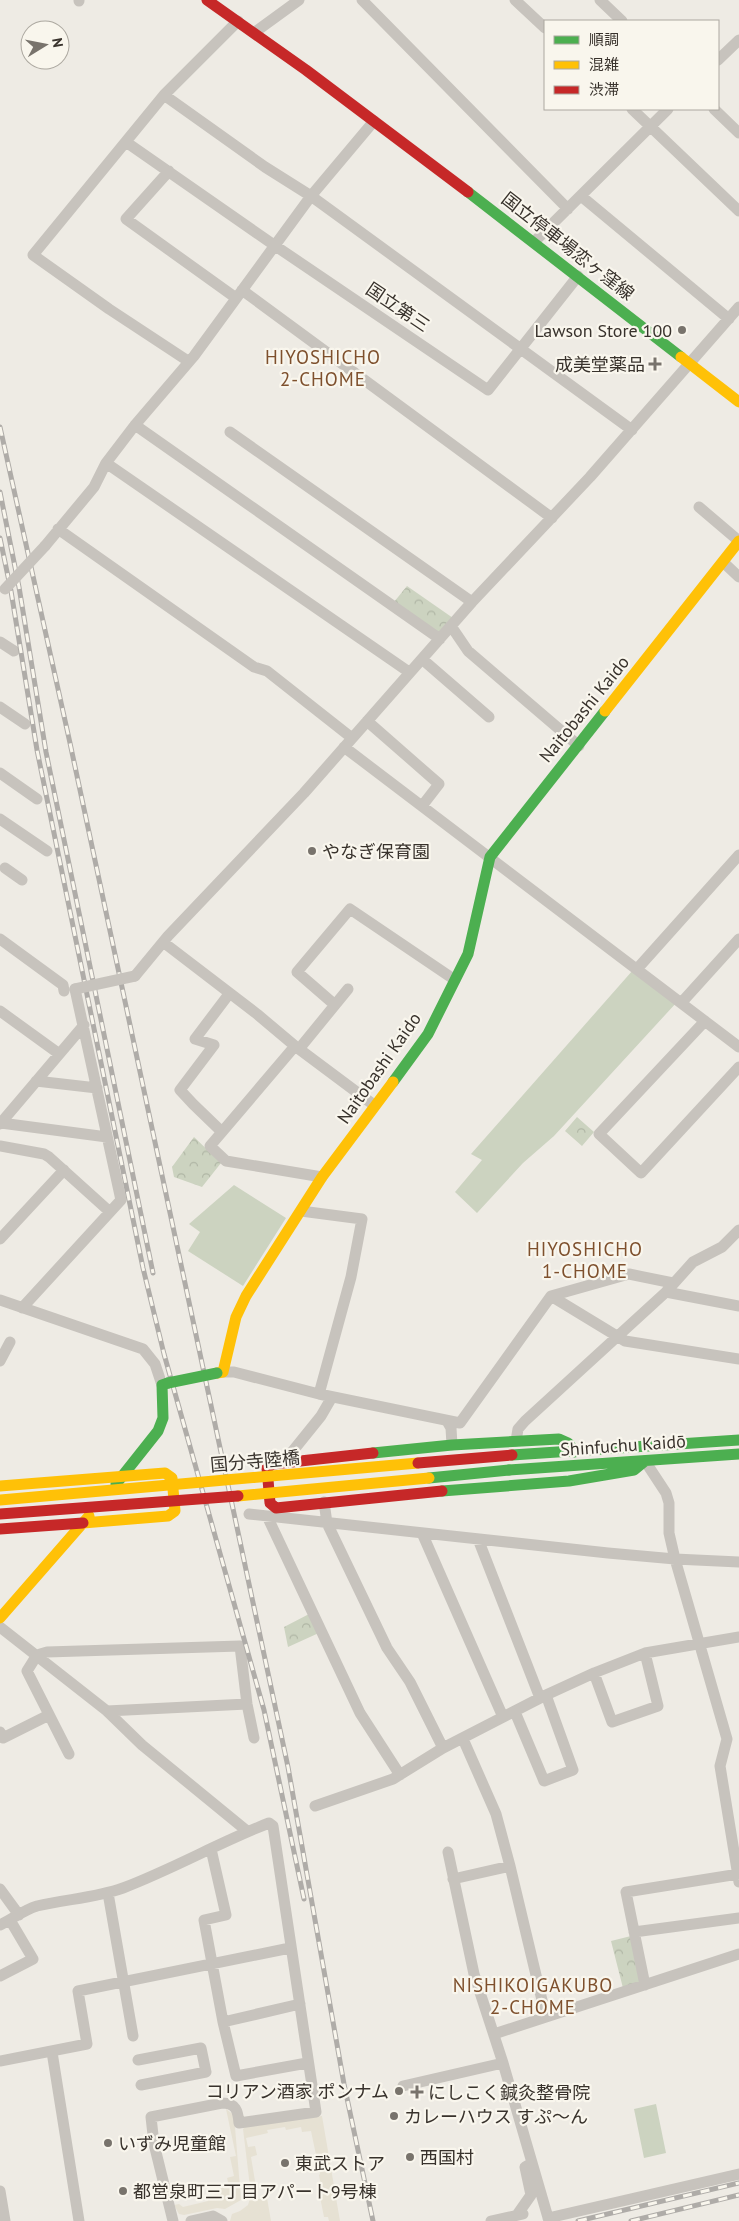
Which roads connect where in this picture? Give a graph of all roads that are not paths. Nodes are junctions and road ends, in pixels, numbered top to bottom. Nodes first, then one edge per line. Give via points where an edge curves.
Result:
1 (207, 0) edge
2 (299, 0) edge
3 (362, 0) edge
4 (515, 0) edge
5 (600, 0) edge
6 (621, 20) edge
7 (238, 21) junction
8 (544, 27) edge
9 (255, 32) junction
10 (739, 40) edge
11 (719, 59) edge
12 (164, 96) junction
13 (633, 110) edge
14 (667, 110) edge
15 (715, 110) edge
16 (374, 121) junction
17 (651, 126) junction
18 (739, 133) edge
19 (126, 142) junction
20 (169, 172) junction
21 (311, 196) junction
22 (581, 196) junction
23 (568, 209) junction
24 (739, 212) edge
25 (534, 242) junction
26 (274, 245) junction
27 (578, 276) junction
28 (239, 294) junction
29 (739, 307) edge
30 (729, 319) junction
31 (521, 348) junction
32 (188, 361) junction
33 (691, 364) junction
34 (739, 402) edge
35 (135, 425) junction
36 (632, 430) junction
37 (230, 432) dead end
38 (106, 463) junction
39 (699, 507) dead end
40 (552, 518) junction
41 (58, 529) junction
42 (739, 541) edge
43 (723, 562) junction
44 (739, 577) edge
45 (2, 591) edge
46 (472, 602) junction
47 (451, 626) junction
48 (440, 639) junction
49 (0, 642) edge
50 (14, 651) dead end
51 (422, 659) junction
52 (410, 672) junction
53 (0, 707) edge
54 (489, 717) dead end
55 (367, 721) junction
56 (25, 724) dead end
57 (352, 738) junction
58 (578, 746) junction
59 (344, 747) junction
60 (0, 773) edge
61 (36, 799) dead end
62 (422, 806) junction
63 (0, 819) edge
64 (47, 851) dead end
65 (739, 855) edge
66 (490, 857) junction
67 (2, 870) edge
68 (22, 880) dead end
69 (0, 939) edge
70 (739, 939) edge
71 (163, 942) junction
72 (637, 969) junction
73 (454, 980) junction
74 (348, 989) dead end
75 (69, 990) junction
76 (229, 994) junction
77 (682, 1002) junction
78 (335, 1005) junction
79 (0, 1011) edge
80 (705, 1021) junction
81 (84, 1025) junction
82 (739, 1047) edge
83 (297, 1048) junction
84 (58, 1053) junction
85 (739, 1067) edge
86 (36, 1081) junction
87 (97, 1088) junction
88 (374, 1105) junction
89 (1, 1123) edge
90 (222, 1132) junction
91 (107, 1137) junction
92 (0, 1146) edge
93 (64, 1170) junction
94 (322, 1178) junction
95 (301, 1211) junction
96 (110, 1212) junction
97 (739, 1230) edge
98 (0, 1239) edge
99 (669, 1288) junction
100 (551, 1296) junction
101 (0, 1300) edge
102 (739, 1306) edge
103 (22, 1308) junction
104 (616, 1337) junction
105 (10, 1342) dead end
106 (739, 1359) edge
107 (0, 1361) edge
108 (220, 1372) junction
109 (165, 1384) junction
110 (319, 1394) junction
111 (332, 1397) junction
112 (447, 1421) junction
113 (739, 1440) edge
114 (516, 1441) junction
115 (452, 1445) junction
116 (575, 1452) junction
117 (739, 1454) edge
118 (512, 1455) joint
119 (645, 1461) junction
120 (292, 1462) junction
121 (509, 1470) joint
122 (123, 1476) junction
123 (0, 1486) edge
124 (0, 1500) edge
125 (324, 1502) junction
126 (0, 1514) edge
127 (249, 1514) dead end
128 (267, 1516) junction
129 (83, 1523) junction
130 (328, 1523) junction
131 (0, 1529) edge
132 (422, 1533) junction
133 (478, 1539) junction
134 (675, 1559) junction
135 (739, 1562) edge
136 (0, 1618) edge
137 (0, 1628) edge
138 (739, 1637) edge
139 (699, 1643) junction
140 (645, 1653) junction
141 (38, 1655) junction
142 (594, 1673) junction
143 (543, 1696) junction
144 (247, 1704) junction
145 (107, 1711) junction
146 (514, 1712) junction
147 (49, 1716) junction
148 (503, 1717) junction
149 (0, 1732) edge
150 (254, 1738) dead end
151 (463, 1739) junction
152 (443, 1748) junction
153 (70, 1754) dead end
154 (400, 1775) junction
155 (315, 1806) dead end
156 (247, 1831) junction
157 (211, 1849) junction
158 (448, 1852) dead end
159 (510, 1866) junction
160 (739, 1877) edge
161 (453, 1879) junction
162 (0, 1889) edge
163 (108, 1893) junction
164 (739, 1918) edge
165 (10, 1920) edge
166 (634, 1932) junction
167 (290, 1948) junction
168 (739, 1954) edge
169 (213, 1965) junction
170 (0, 1976) edge
171 (124, 1983) junction
172 (645, 1985) junction
173 (300, 2004) junction
174 (546, 2017) junction
175 (223, 2022) junction
176 (494, 2034) junction
177 (133, 2036) dead end
178 (52, 2052) junction
179 (138, 2060) dead end
180 (0, 2061) edge
181 (503, 2062) junction
182 (307, 2063) junction
183 (141, 2085) dead end
184 (403, 2086) dead end
185 (532, 2162) junction
186 (739, 2174) edge
187 (0, 2191) edge
188 (548, 2219) edge
189 (5, 2221) edge
190 (79, 2221) edge
191 (173, 2221) edge
192 (193, 2221) edge
193 (222, 2221) edge
194 (491, 2221) edge

1 - 7 main road, 国立停車場恋ヶ窪線
2 - 9 street
3 - 23 street
4 - 8 street
5 - 6 street
7 - 9 main road, 国立停車場恋ヶ窪線
7 - 12 street
9 - 16 main road, 国立停車場恋ヶ窪線
10 - 11 street
12 - 19 street
12 - 21 street
13 - 17 street
14 - 17 street
15 - 18 street
16 - 21 street
16 - 25 main road, 国立停車場恋ヶ窪線
17 - 22 street
17 - 24 street
19 - 20 street, 国立第三
19 - 32 street via 33,255
20 - 26 street, 国立第三
20 - 28 street via 126,220
21 - 26 street
21 - 31 street
22 - 23 street
22 - 30 street
23 - 25 street
25 - 27 main road, 国立停車場恋ヶ窪線
26 - 28 street
26 - 31 street, 国立第三 via 488,390
27 - 31 street, 国立第三
27 - 33 main road, 国立停車場恋ヶ窪線
28 - 32 street
28 - 40 street
29 - 30 street
30 - 33 street
31 - 36 street
32 - 35 street
33 - 34 main road, 国立停車場恋ヶ窪線
33 - 36 street
35 - 38 street
35 - 48 street
36 - 40 street
37 - 46 street
38 - 41 street via 94,487
38 - 52 street
39 - 42 street
40 - 46 street
41 - 45 street, bridge
41 - 57 street via 254,667 267,671
42 - 43 main road, Naitobashi Kaido
43 - 44 street
43 - 58 main road, Naitobashi Kaido
46 - 47 street
47 - 48 street
47 - 58 street via 468,651
48 - 51 street
49 - 50 street
51 - 52 street
51 - 54 street
52 - 55 street
53 - 56 street
55 - 57 street
55 - 62 street via 439,784
57 - 59 street
58 - 66 main road, Naitobashi Kaido
59 - 62 street
59 - 71 street
60 - 61 street
62 - 66 street
63 - 64 street
65 - 72 street
66 - 72 street
66 - 73 main road, Naitobashi Kaido via 468,954
67 - 68 street
69 - 75 street
70 - 77 street
71 - 75 street, bridge via 135,976
71 - 76 street
72 - 77 street
73 - 78 street via 350,909 297,972
73 - 88 main road, Naitobashi Kaido via 428,1034
74 - 78 street
75 - 81 street
76 - 83 street
76 - 90 street via 195,1039 214,1045 180,1090
77 - 80 street
78 - 83 street
79 - 84 street
80 - 82 street
80 - 85 street via 599,1134 640,1173
81 - 84 street
81 - 87 street
83 - 88 street
83 - 90 street
84 - 86 street
86 - 87 street
86 - 89 street
87 - 91 street
88 - 94 main road, Naitobashi Kaido
89 - 91 street
90 - 94 street via 210,1146 226,1161
91 - 96 street via 122,1200
92 - 93 street via 44,1154
93 - 96 street
93 - 98 street
94 - 95 main road, Naitobashi Kaido
95 - 108 main road, Naitobashi Kaido via 246,1296 236,1317
95 - 110 street via 362,1219 351,1277
96 - 103 street
97 - 99 street via 722,1246 693,1262
99 - 100 street via 630,1274
99 - 102 street
99 - 104 street
100 - 104 street
100 - 112 street via 460,1423
101 - 103 street
103 - 109 street via 143,1349
104 - 106 street
104 - 114 street via 525,1421 518,1429
105 - 107 street
108 - 109 main road, bridge
108 - 110 street via 234,1372
109 - 122 main road via 163,1418 158,1431
110 - 111 street
111 - 112 street
111 - 120 street via 292,1452
112 - 115 street
113 - 116 main road, Shinfuchu Kaidō
114 - 115 main road
114 - 116 main road via 559,1439 568,1442
115 - 120 main road
116 - 118 main road, Shinfuchu Kaidō
117 - 119 main road, Shinfuchu Kaidō
118 - 124 main road, 国分寺陸橋, bridge
119 - 121 main road, Shinfuchu Kaidō
119 - 125 main road via 634,1470 569,1481
119 - 134 street via 666,1493
120 - 125 main road via 267,1468 272,1506
121 - 126 main road, 国分寺陸橋, bridge
122 - 123 main road
122 - 129 main road
122 - 129 main road via 170,1474 173,1514
125 - 130 street
127 - 128 street
128 - 130 street
128 - 154 street via 360,1713
129 - 131 main road
129 - 136 main road
130 - 132 street
130 - 152 street via 387,1648 410,1682
132 - 133 street
132 - 148 street
133 - 134 street
133 - 143 street
134 - 135 street
134 - 139 street
137 - 141 street
138 - 139 street
139 - 140 street
139 - 160 street via 727,1738 720,1766
140 - 142 street
140 - 142 street via 658,1706 612,1722
141 - 144 street via 47,1652 240,1646
141 - 145 street
141 - 147 street via 27,1671
142 - 143 street
143 - 146 street
143 - 146 street via 573,1770 544,1782
144 - 145 street
144 - 150 street
145 - 156 street via 142,1745
146 - 148 street
147 - 149 street via 3,1738
147 - 153 street
148 - 151 street
151 - 152 street
151 - 159 street via 496,1814
152 - 154 street
154 - 155 street
156 - 157 street
156 - 167 street via 269,1823 272,1826 290,1928
157 - 163 street
157 - 169 street via 226,1915 204,1920
158 - 161 street
159 - 161 street
159 - 174 street
160 - 166 street via 626,1892
161 - 176 street via 472,1968
162 - 165 street
163 - 165 street via 35,1907
163 - 171 street
164 - 166 street
165 - 170 street via 33,1959
166 - 172 street
167 - 169 street
167 - 173 street
168 - 172 street
169 - 171 street
169 - 175 street
171 - 177 street
171 - 178 street via 78,1992 87,2044
172 - 174 street
173 - 175 street
173 - 182 street
174 - 176 street
175 - 182 street via 236,2076
176 - 181 street
178 - 180 street
178 - 190 street
179 - 183 street via 201,2048 206,2072
181 - 184 street
181 - 185 street
182 - 191 street via 316,2112 239,2123 236,2108 222,2103 151,2117 154,2144
185 - 188 street
185 - 194 street via 525,2168 531,2195 521,2214
186 - 188 street
187 - 189 street
192 - 193 street via 213,2216

